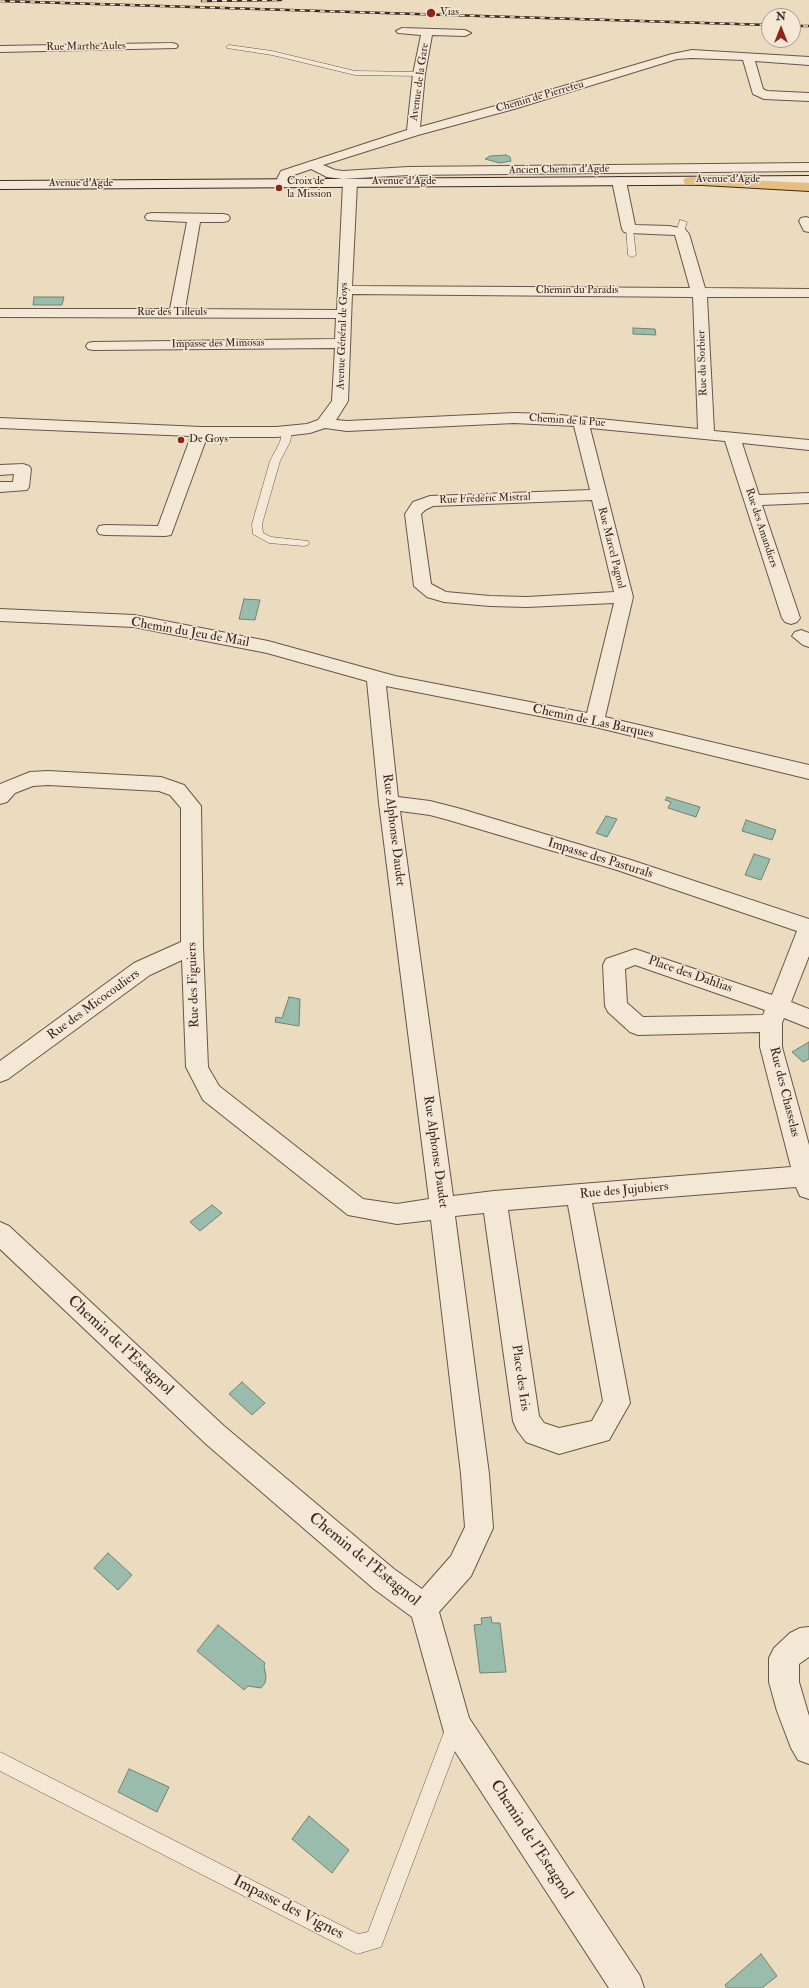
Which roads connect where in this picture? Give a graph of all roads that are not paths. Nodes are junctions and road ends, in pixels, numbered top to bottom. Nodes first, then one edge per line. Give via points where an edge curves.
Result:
1 (402, 32) dead end
2 (427, 32) junction
3 (465, 33) dead end
4 (172, 46) dead end
5 (229, 48) dead end
6 (0, 49) edge
7 (748, 56) junction
8 (809, 61) edge
9 (419, 74) junction
10 (809, 97) edge
11 (414, 132) junction
12 (312, 164) junction
13 (809, 167) edge
14 (809, 180) edge
15 (619, 181) junction
16 (690, 181) junction
17 (282, 183) junction
18 (350, 183) junction
19 (0, 185) edge
20 (809, 188) edge
21 (152, 217) dead end
22 (194, 218) junction
23 (223, 218) dead end
24 (629, 229) junction
25 (632, 255) dead end
26 (344, 290) junction
27 (699, 292) junction
28 (809, 293) edge
29 (0, 313) edge
30 (177, 313) junction
31 (343, 314) junction
32 (343, 342) junction
33 (93, 346) dead end
34 (581, 422) junction
35 (0, 423) edge
36 (324, 423) junction
37 (201, 432) junction
38 (287, 432) junction
39 (706, 434) junction
40 (732, 437) junction
41 (809, 445) edge
42 (0, 470) edge
43 (0, 487) edge
44 (598, 495) junction
45 (809, 498) edge
46 (752, 500) junction
47 (105, 530) dead end
48 (304, 543) dead end
49 (624, 597) junction
50 (0, 615) edge
51 (792, 618) dead end
52 (376, 678) junction
53 (595, 721) junction
54 (809, 772) edge
55 (0, 797) edge
56 (389, 803) junction
57 (809, 928) edge
58 (192, 946) junction
59 (774, 1014) junction
60 (809, 1019) edge
61 (0, 1073) edge
62 (807, 1183) edge
63 (578, 1195) junction
64 (494, 1201) junction
65 (442, 1206) junction
66 (0, 1233) edge
67 (424, 1608) junction
68 (809, 1642) edge
69 (456, 1725) junction
70 (809, 1750) edge
71 (0, 1761) edge
72 (628, 1988) edge

1 - 2 street
2 - 3 street
2 - 9 street, Avenue de la Gare
4 - 6 street, Rue Marthe Aules
5 - 9 lane via 272,53 355,73
7 - 8 street, Chemin de Pierrefeu
7 - 10 street via 757,91 764,95
7 - 11 street, Chemin de Pierrefeu via 676,56
9 - 11 street, Avenue de la Gare
11 - 12 street, Chemin de Pierrefeu
12 - 13 street, Ancien Chemin d'Agde via 332,174 343,175 408,171
12 - 17 street, Chemin de Pierrefeu via 286,174
14 - 16 street, Avenue d'Agde
15 - 16 street, Avenue d'Agde
15 - 18 street, Avenue d'Agde
15 - 24 street
16 - 20 highway
17 - 18 street, Avenue d'Agde
17 - 19 street, Avenue d'Agde
18 - 26 street, Avenue Général de Goys
21 - 22 street
22 - 23 street
22 - 30 street
24 - 25 lane
24 - 27 street, Rue du Sorbier via 669,230 682,227
26 - 27 street, Chemin du Paradis
26 - 31 street, Avenue Général de Goys
27 - 28 street, Chemin du Paradis
27 - 39 street, Rue du Sorbier
29 - 30 street, Rue des Tilleuls
30 - 31 street, Rue des Tilleuls
31 - 32 street, Avenue Général de Goys
32 - 33 street, Impasse des Mimosas
32 - 36 street, Avenue Général de Goys via 340,401
34 - 36 street, Chemin de la Pue via 514,418 347,426
34 - 39 street, Chemin de la Pue
34 - 44 street, Rue Marcel Pagnol
35 - 37 street
36 - 38 street
37 - 38 street
37 - 47 street via 165,530
38 - 48 lane via 286,442 275,461 257,524 258,534 269,540
39 - 40 street, Chemin de la Pue
40 - 41 street, Chemin de la Pue
40 - 46 street, Rue des Amandiers
42 - 43 street via 23,469 21,487
44 - 49 street, Rue Marcel Pagnol
44 - 49 street, Rue Frédéric Mistral via 430,501 419,506 413,514 423,586 444,597 490,601 526,602
45 - 46 street
46 - 51 street, Rue des Amandiers
49 - 53 street, Rue Marcel Pagnol
50 - 52 street, Chemin du Jeu de Mail via 134,622 268,647
52 - 53 street, Chemin de Las Barques
52 - 56 street, Rue Alphonse Daudet
53 - 54 street, Chemin de Las Barques
55 - 58 street, Rue des Figuiers via 8,788 30,779 48,778 161,784 177,790 191,806
56 - 57 street, Impasse des Pasturals via 454,814 624,865
56 - 65 street, Rue Alphonse Daudet
57 - 59 street, Rue des Chasselas
58 - 61 street, Rue des Micocouliers via 142,970
58 - 65 street, Rue des Figuiers via 197,1067 211,1094 357,1208 397,1214
59 - 59 street, Place des Dahlias via 638,1026 616,1006 614,965 635,957
59 - 60 street
59 - 62 street, Rue des Chasselas via 771,1047
62 - 63 street, Rue des Jujubiers
63 - 64 street, Rue des Jujubiers
63 - 64 street, Place des Iris via 617,1403 600,1431 559,1442 535,1433 526,1421
64 - 65 street, Rue des Jujubiers
65 - 67 street, Rue Alphonse Daudet via 475,1474 479,1528 462,1566
66 - 67 street, Chemin de l'Estagnol via 215,1435 384,1579
67 - 69 street, Chemin de l'Estagnol
68 - 70 street via 800,1643 784,1658 784,1682 792,1711
69 - 71 lane, Impasse des Vignes via 374,1940 357,1944
69 - 72 street, Chemin de l'Estagnol

